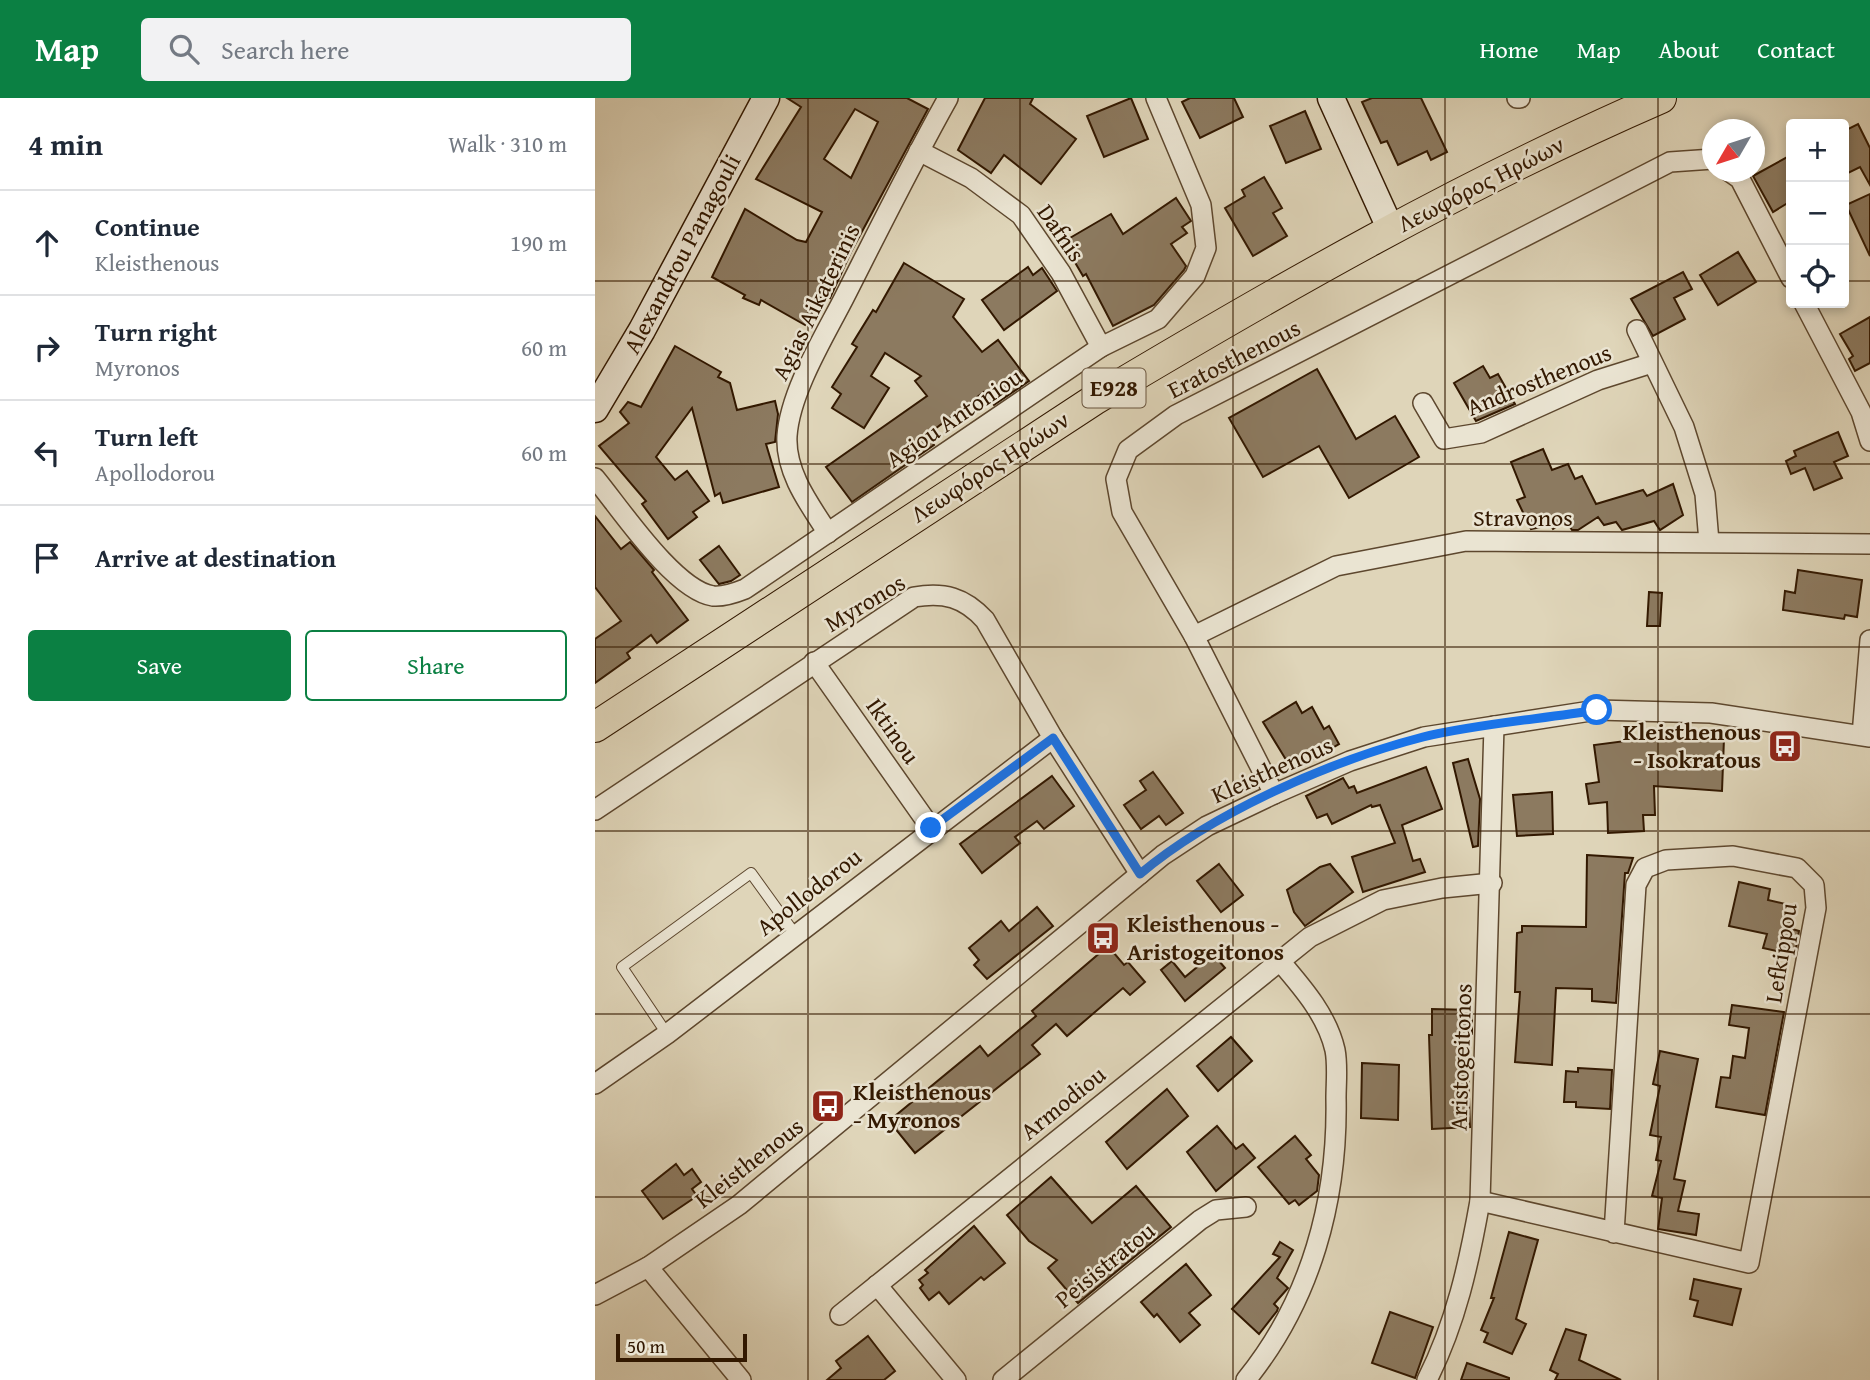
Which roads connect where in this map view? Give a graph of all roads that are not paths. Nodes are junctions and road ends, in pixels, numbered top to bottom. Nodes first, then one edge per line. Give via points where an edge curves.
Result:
1 (766, 98) edge
2 (948, 98) edge
3 (1156, 98) edge
4 (1331, 98) edge
5 (1661, 98) edge
6 (919, 151) junction
7 (1702, 160) edge
8 (1742, 182) edge
9 (1391, 230) junction
10 (1786, 268) edge
11 (1807, 308) edge
12 (1637, 330) dead end
13 (1101, 347) junction
14 (1652, 363) junction
15 (1423, 403) dead end
16 (595, 410) edge
17 (1870, 441) edge
18 (595, 478) edge
19 (828, 533) junction
20 (1709, 542) junction
21 (1870, 544) edge
22 (1194, 636) junction
23 (1870, 640) edge
24 (814, 662) junction
25 (1495, 726) junction
26 (595, 727) edge
27 (1866, 736) edge
28 (1053, 738) junction
29 (1273, 794) junction
30 (595, 810) edge
31 (931, 828) junction
32 (1140, 874) junction
33 (1492, 883) junction
34 (795, 934) junction
35 (1279, 960) junction
36 (667, 1034) junction
37 (595, 1084) edge
38 (1480, 1201) junction
39 (1247, 1207) dead end
40 (1614, 1233) junction
41 (648, 1267) junction
42 (877, 1285) junction
43 (595, 1295) edge
44 (840, 1315) dead end
45 (741, 1380) edge
46 (956, 1380) edge
47 (1003, 1380) edge
48 (1246, 1380) edge
49 (1427, 1380) edge

1 - 16 street, Alexandrou Panagouli
2 - 6 street, Agias Aikaterinis
3 - 13 street, Agiou Antoniou via 1201,205 1206,247 1195,276 1158,319
4 - 9 street
5 - 9 main road, Λεωφόρος Ηρώων / E928 via 1558,143
6 - 13 street, Dafnis via 971,178 1021,215 1061,273
6 - 19 street, Agias Aikaterinis via 793,405 787,436 790,461 798,484
7 - 22 street, Eratosthenous via 1670,162 1176,415 1128,450 1116,479 1122,512
8 - 10 street
9 - 26 main road, Λεωφόρος Ηρώων / E928 via 1094,400
11 - 17 street via 1861,412
12 - 14 street, Androsthenous
13 - 19 street, Agiou Antoniou
14 - 15 street, Androsthenous via 1598,380 1481,433 1444,439
14 - 20 street, Androsthenous via 1684,427 1705,494
18 - 19 street, Agiou Antoniou via 670,567 698,591 714,596 745,589
20 - 21 street, Stravonos
20 - 22 street, Stravonos via 1466,541 1336,566
22 - 29 street, Eratosthenous
23 - 27 street
24 - 28 street, Myronos via 914,597 937,593 957,598 985,620
24 - 30 street, Myronos
24 - 31 street, Iktinou
25 - 27 street, Kleisthenous via 1597,710 1711,713
25 - 29 street, Kleisthenous via 1424,737 1350,761
25 - 33 street, Aristogeitonos
28 - 31 street, Apollodorou
28 - 32 street, Myronos
29 - 32 street, Kleisthenous via 1207,826
31 - 34 street, Apollodorou
32 - 41 street, Kleisthenous via 739,1205
33 - 35 street, Armodiou via 1383,900 1310,937
33 - 38 street, Aristogeitonos
34 - 36 street, Apollodorou
34 - 36 lane via 751,873 622,967
35 - 42 street, Armodiou
35 - 48 street via 1313,1002 1335,1051 1337,1135 1323,1229 1307,1278 1291,1315
36 - 37 street, Apollodorou
38 - 40 street, Lefkippou
38 - 49 street, Aristogeitonos via 1454,1317
39 - 47 street, Peisistratou via 1216,1210 1200,1220
40 - 40 street, Lefkippou via 1749,1263 1817,908 1814,885 1797,868 1733,856 1666,860 1645,868 1636,885
41 - 43 street, Kleisthenous
41 - 45 street
42 - 44 street, Armodiou
42 - 46 street

